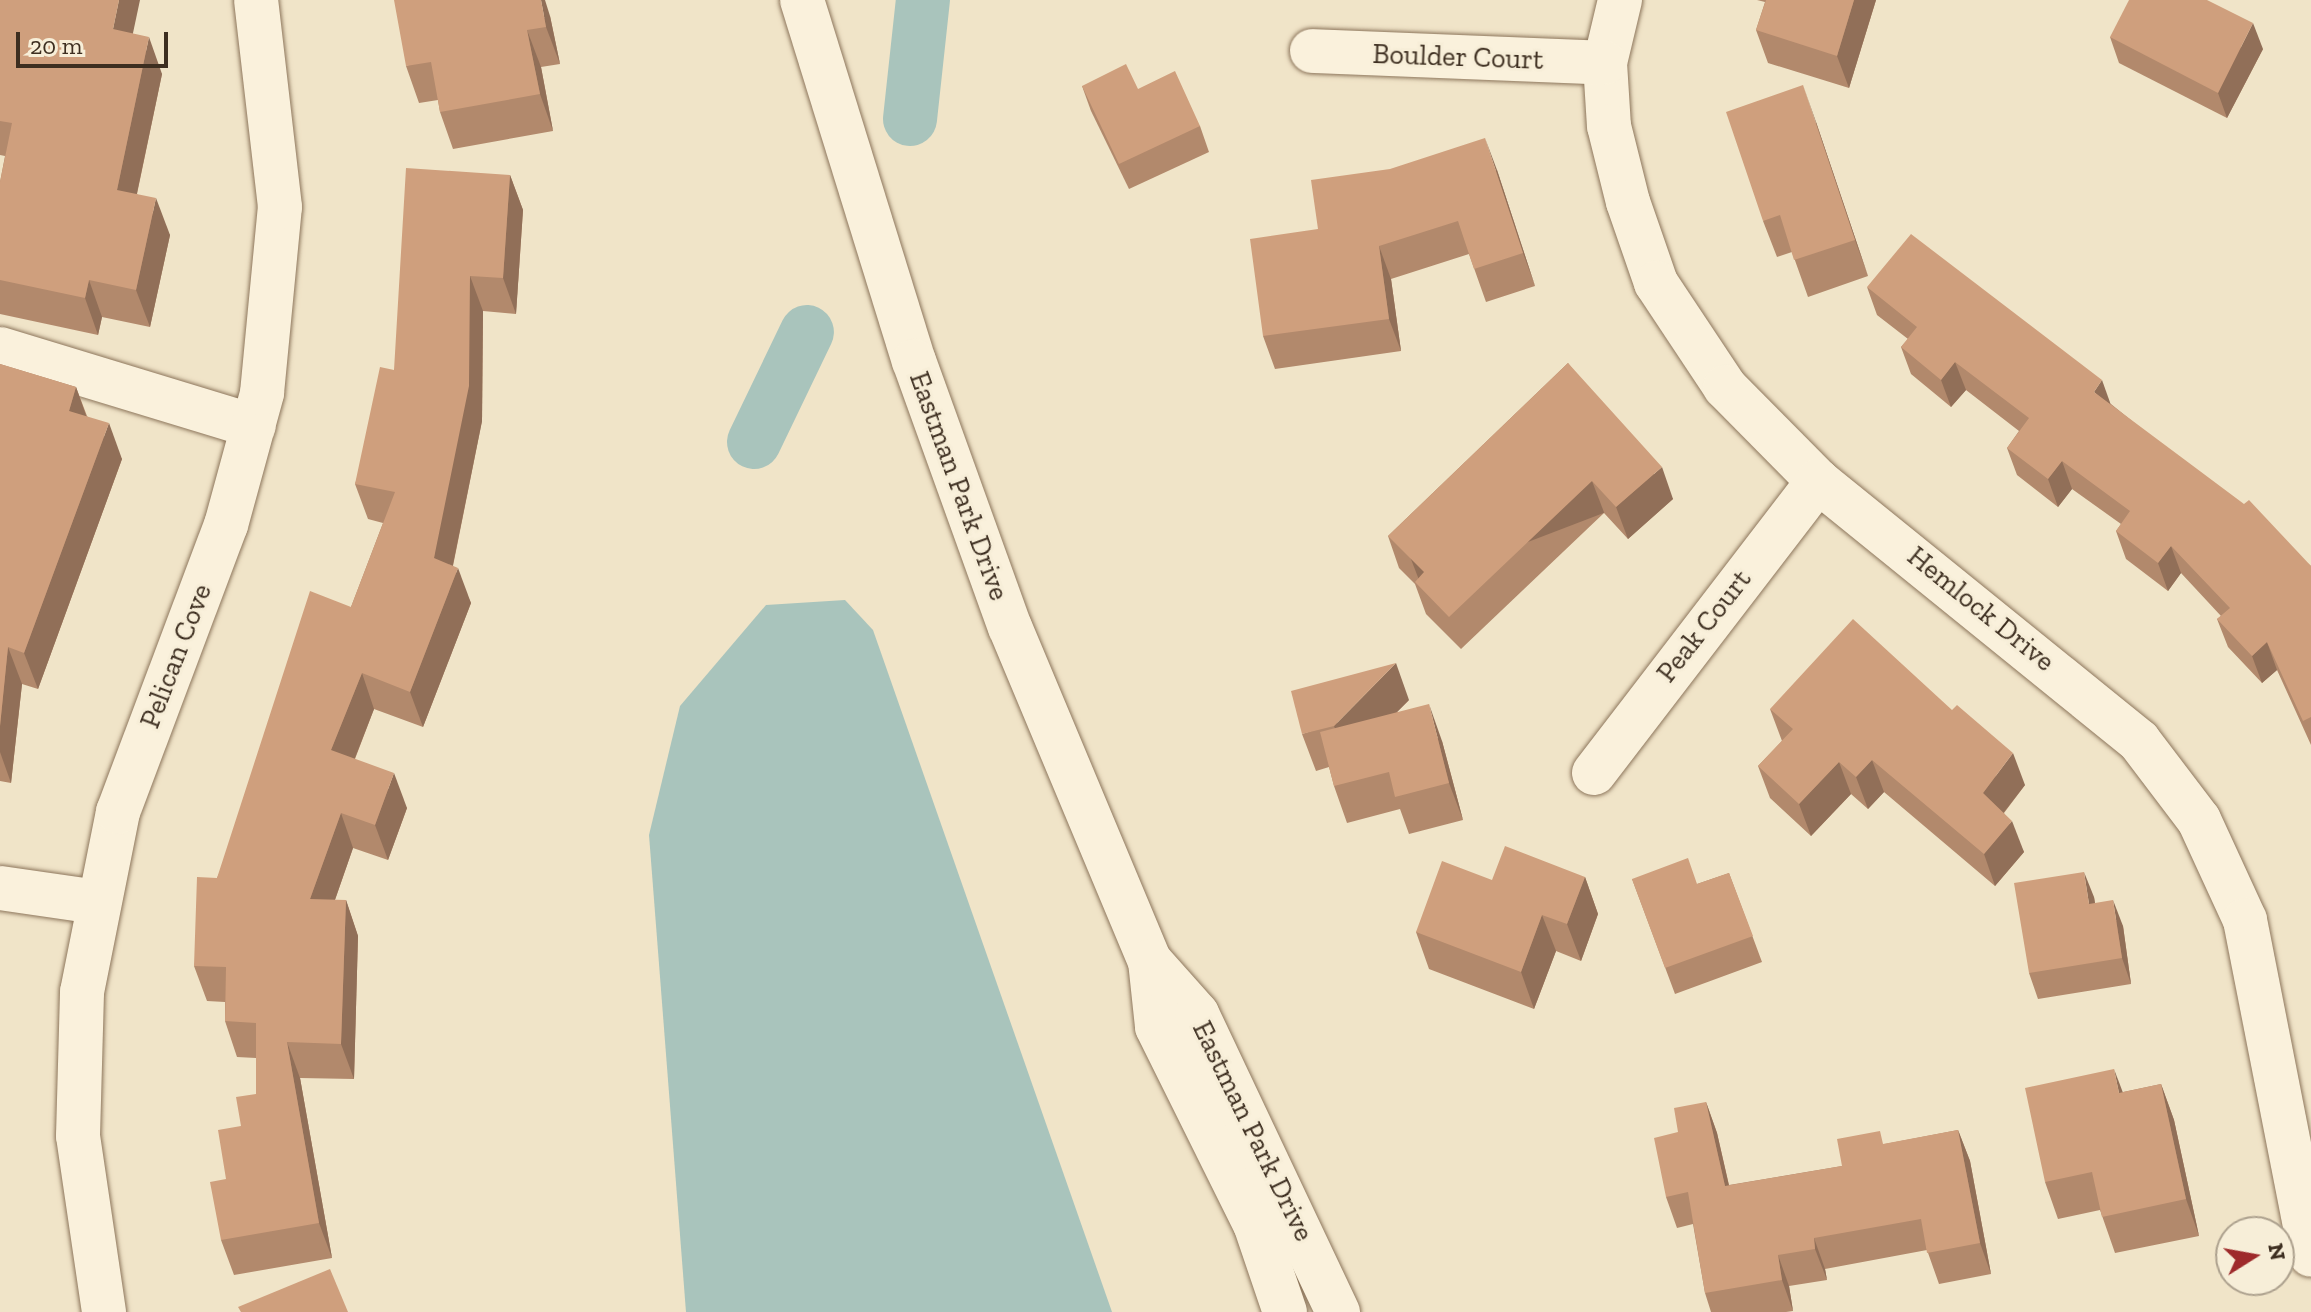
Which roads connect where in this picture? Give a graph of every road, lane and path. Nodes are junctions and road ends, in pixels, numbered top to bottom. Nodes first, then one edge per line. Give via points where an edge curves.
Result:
1 (256, 0) edge
2 (802, 0) edge
3 (1620, 0) edge
4 (1312, 51) dead end
5 (1605, 63) junction
6 (0, 349) edge
7 (254, 426) junction
8 (1818, 481) junction
9 (1594, 773) dead end
10 (0, 888) edge
11 (97, 902) junction
12 (1150, 961) junction
13 (2311, 1255) edge
14 (104, 1312) edge
15 (1285, 1312) edge
16 (1338, 1312) edge

1 - 7 street, Pelican Cove via 280,207 277,285
2 - 12 street, Eastman Park Drive via 914,361 1010,627
3 - 5 street, Hemlock Drive
4 - 5 street, Boulder Court
5 - 8 street, Hemlock Drive via 1609,126 1656,283 1725,387
6 - 7 street
7 - 11 street, Pelican Cove via 226,525 118,812
8 - 9 street, Peak Court
8 - 13 street, Hemlock Drive via 2128,732 2199,820 2245,920
10 - 11 street
11 - 14 street, Pelican Cove via 77,1082
12 - 15 street, Eastman Park Drive via 1157,1027 1255,1224
12 - 16 street, Eastman Park Drive via 1197,1014

